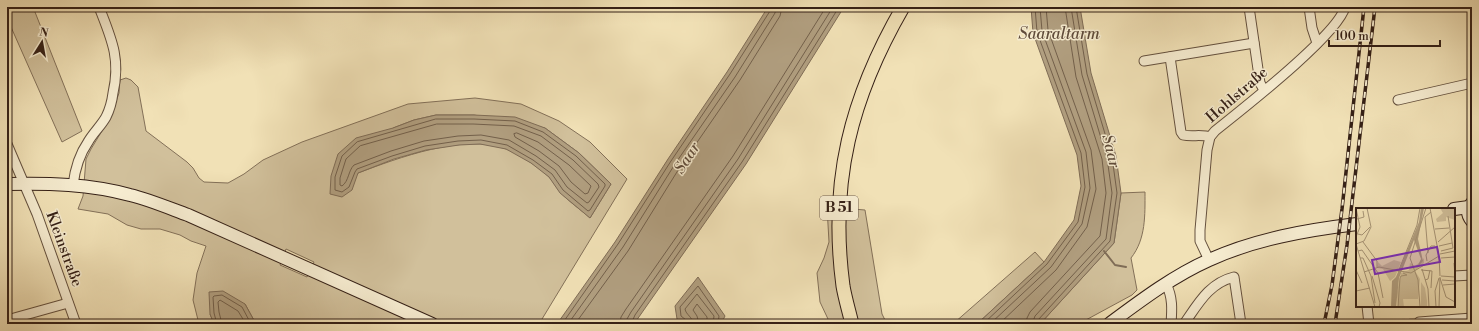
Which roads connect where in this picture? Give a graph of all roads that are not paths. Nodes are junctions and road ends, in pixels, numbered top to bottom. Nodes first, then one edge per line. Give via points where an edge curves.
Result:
1 (99, 7) edge
2 (903, 7) edge
3 (1249, 7) edge
4 (1309, 7) edge
5 (1337, 7) edge
6 (1345, 7) edge
7 (1338, 20) junction
8 (1254, 43) junction
9 (1317, 43) junction
10 (1170, 57) junction
11 (1144, 61) dead end
12 (1472, 83) edge
13 (1264, 90) junction
14 (1398, 100) dead end
15 (1210, 137) junction
16 (8, 146) edge
17 (7, 184) edge
18 (24, 184) junction
19 (73, 185) junction
20 (1455, 209) edge
21 (1470, 211) edge
22 (1455, 215) edge
23 (1356, 224) edge
24 (1209, 260) junction
25 (1472, 275) edge
26 (1456, 276) edge
27 (1166, 284) junction
28 (68, 303) junction
29 (1367, 307) edge
30 (1472, 318) edge
31 (7, 320) edge
32 (1418, 322) dead end
33 (76, 324) edge
34 (432, 324) edge
35 (852, 324) edge
36 (1109, 324) edge
37 (1171, 324) edge
38 (1184, 324) edge
39 (1241, 324) edge
40 (1370, 324) edge

1 - 19 street via 116,54 115,87 106,116 80,157
2 - 35 main road, B 51 via 861,94 842,174 839,236 843,287
3 - 8 street
4 - 9 street
5 - 7 street
6 - 7 street, Hohlstraße
7 - 9 street, Hohlstraße
8 - 10 street
8 - 13 street via 1260,83
9 - 13 street, Hohlstraße
10 - 11 street
10 - 15 street via 1181,132 1187,136
12 - 14 street
13 - 15 street, Hohlstraße
15 - 24 street, Hohlstraße via 1200,230 1200,241
16 - 18 street, Kleinstraße
17 - 18 main road
18 - 19 main road
18 - 28 street, Kleinstraße
19 - 34 main road via 130,195 157,203
20 - 21 main road
21 - 22 main road
23 - 24 main road via 1271,239
24 - 27 main road
25 - 26 street
27 - 36 main road
27 - 37 street via 1172,302
28 - 31 street
28 - 33 street, Kleinstraße
29 - 40 street
30 - 32 street
38 - 39 street via 1209,291 1218,283 1234,277

